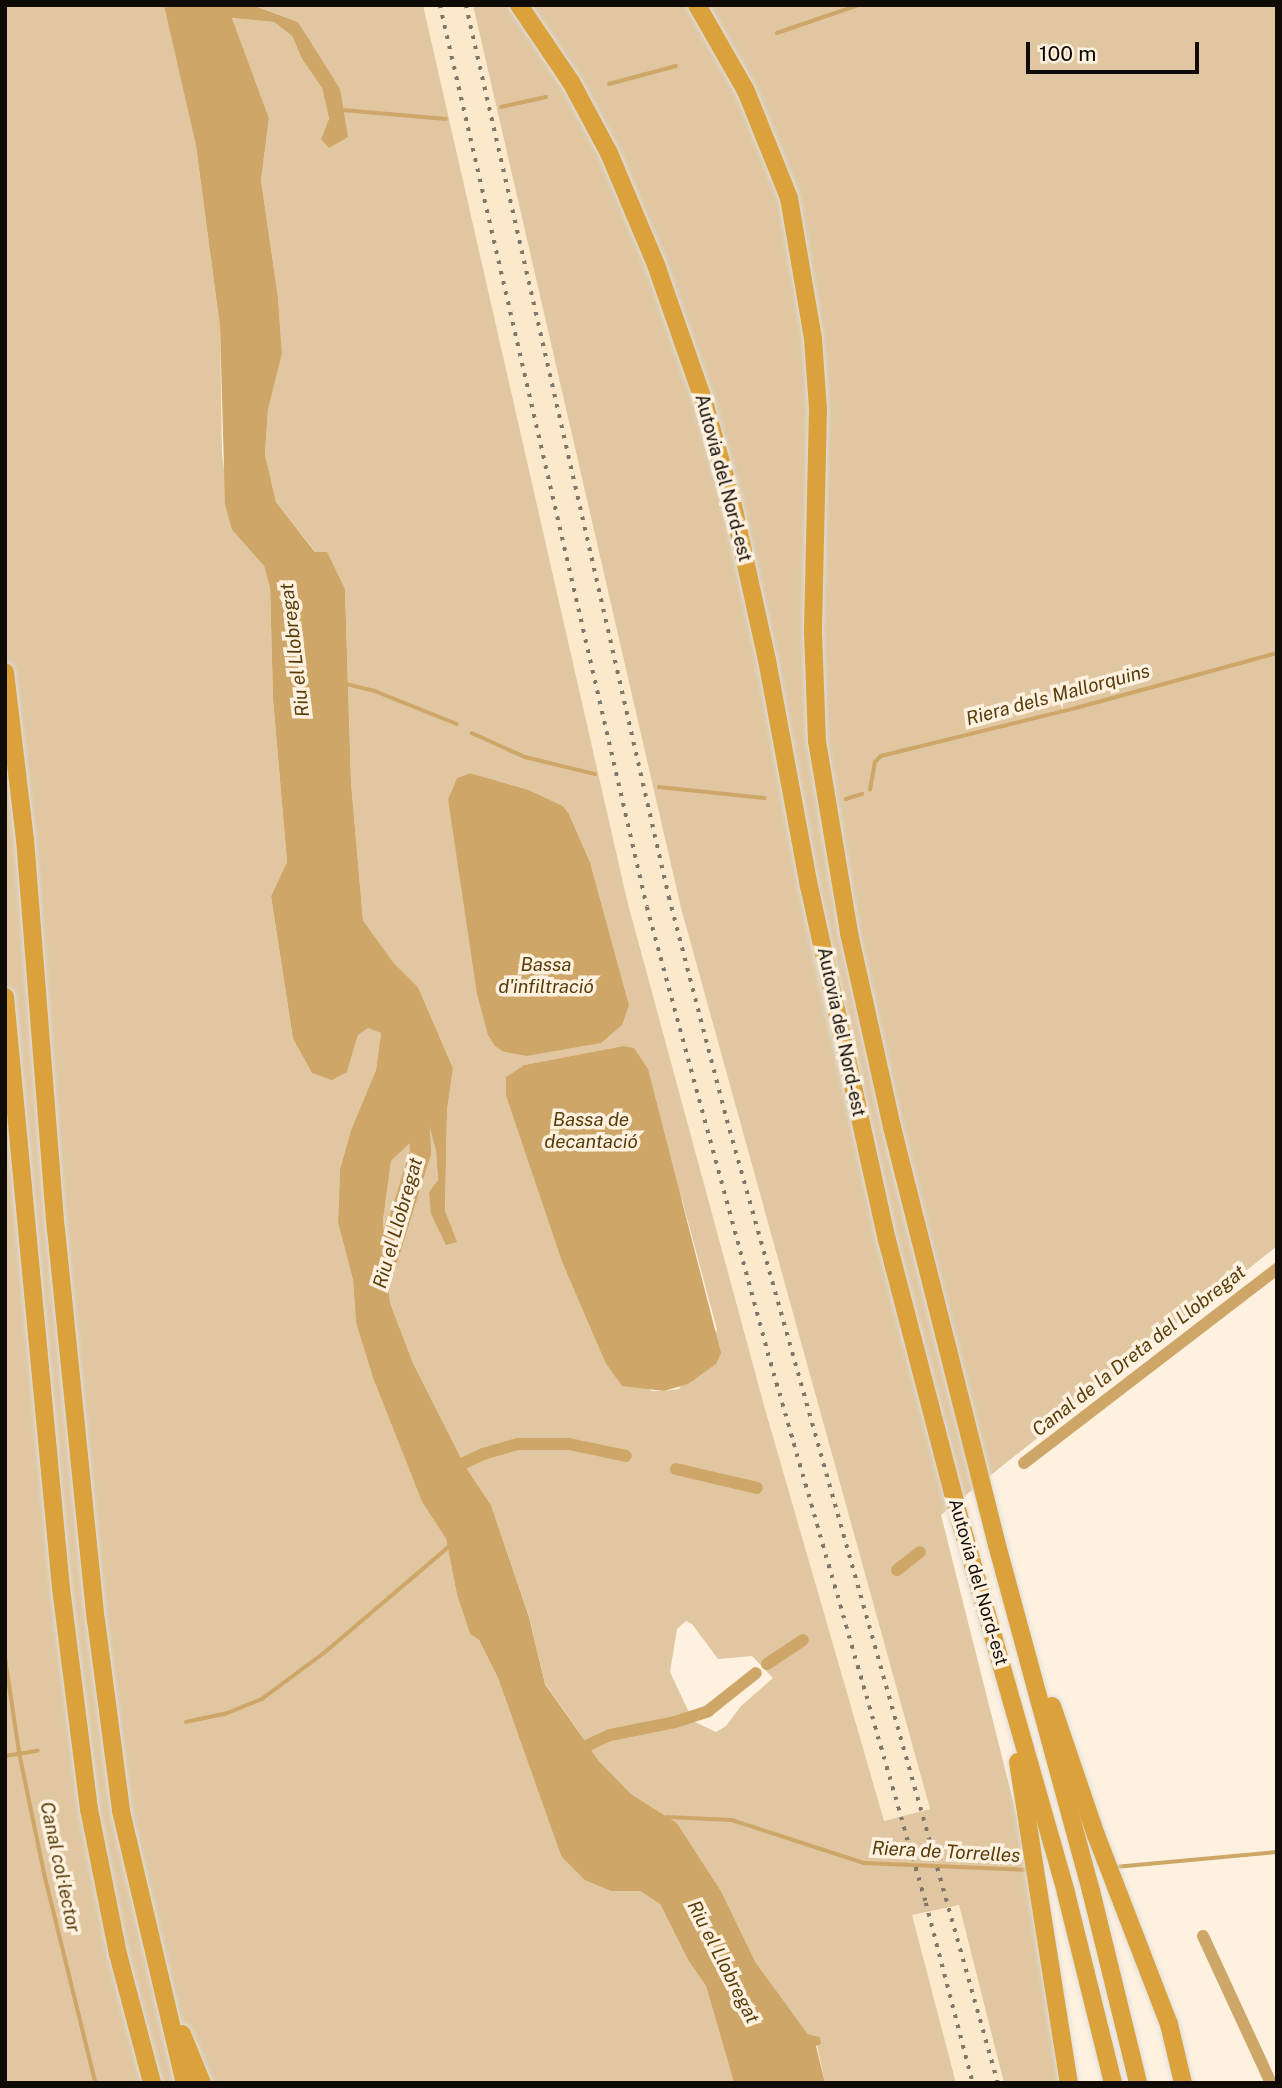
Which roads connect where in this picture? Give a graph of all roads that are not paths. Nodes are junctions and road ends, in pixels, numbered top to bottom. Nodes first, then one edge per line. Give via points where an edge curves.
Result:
1 (519, 5) edge
2 (697, 5) edge
3 (5, 672) edge
4 (5, 997) edge
5 (1027, 1651) junction
6 (1041, 1838) junction
7 (158, 1975) junction
8 (1169, 2024) junction
9 (152, 2083) edge
10 (185, 2083) edge
11 (202, 2083) edge
12 (1069, 2083) edge
13 (1113, 2083) edge
14 (1138, 2083) edge
15 (1183, 2083) edge
16 (1194, 2083) edge

1 - 6 highway, Autovia del Nord-est via 585,105 609,153 656,265 704,402 732,501 767,660 809,886 887,1240 1020,1734 1017,1758
2 - 5 highway, Autovia del Nord-est via 746,91 789,198 813,339 818,409 814,665 817,741 828,817 892,1127
3 - 7 highway via 20,787 57,1242 96,1620 121,1811
4 - 9 highway via 61,1588 87,1797 118,1954
5 - 8 highway via 1054,1710 1096,1835
5 - 14 highway, Autovia del Nord-est
6 - 12 highway via 1041,1894
6 - 13 highway via 1066,1893
7 - 10 highway
7 - 11 highway
8 - 15 highway
8 - 16 highway

